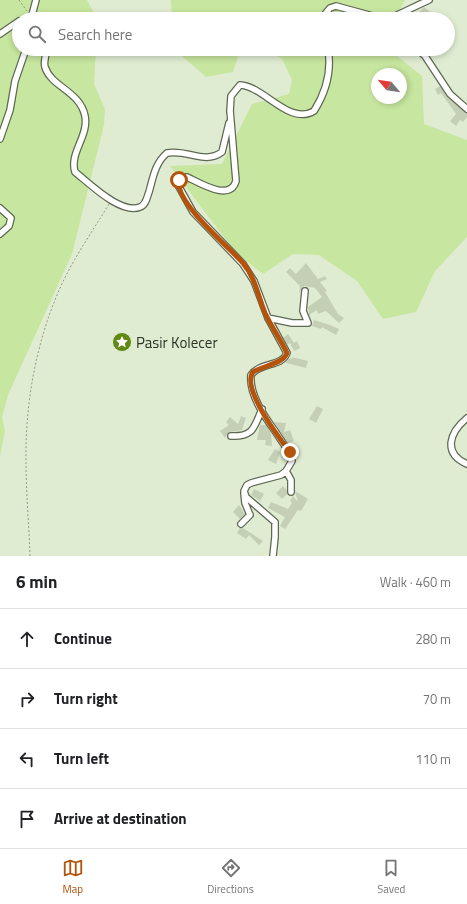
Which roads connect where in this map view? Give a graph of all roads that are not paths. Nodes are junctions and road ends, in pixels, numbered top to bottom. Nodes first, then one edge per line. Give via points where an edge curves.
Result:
1 (36, 0) edge
2 (429, 0) edge
3 (33, 12) edge
4 (327, 12) edge
5 (358, 12) edge
6 (407, 12) edge
7 (12, 26) edge
8 (0, 34) edge
9 (24, 56) edge
10 (46, 56) edge
11 (329, 56) edge
12 (425, 56) edge
13 (467, 109) edge
14 (230, 110) junction
15 (0, 139) edge
16 (0, 208) edge
17 (0, 234) edge
18 (305, 291) dead end
19 (268, 318) junction
20 (262, 409) junction
21 (467, 418) edge
22 (231, 436) dead end
23 (467, 464) edge
24 (286, 471) junction
25 (244, 491) junction
26 (291, 492) dead end
27 (241, 524) dead end
28 (273, 556) edge

1 - 3 street
2 - 6 street
4 - 5 street via 336,6
7 - 8 street
9 - 15 street
10 - 14 street via 45,67 52,77 78,99 85,116 86,126 73,165 75,172 111,200 128,208 140,207 145,202 154,171 167,153 187,153 212,158 222,152
11 - 14 street via 329,80 314,111 305,114 287,111 248,86 240,85 231,96
12 - 13 street via 450,94
14 - 19 street via 236,181 234,187 230,190 218,190 187,177 182,177 178,185 193,212 243,264 254,281
16 - 17 street via 11,218 9,226
18 - 19 street via 303,311 308,323
19 - 20 street via 287,353 282,361 264,365 251,374 253,393
20 - 22 street via 252,431 247,435
20 - 24 street via 290,452 292,461
21 - 23 street via 457,428 451,444 452,451 460,461
24 - 25 street via 275,477 251,483
24 - 26 street via 291,480
25 - 27 street via 250,515
25 - 28 street via 246,497 275,522

